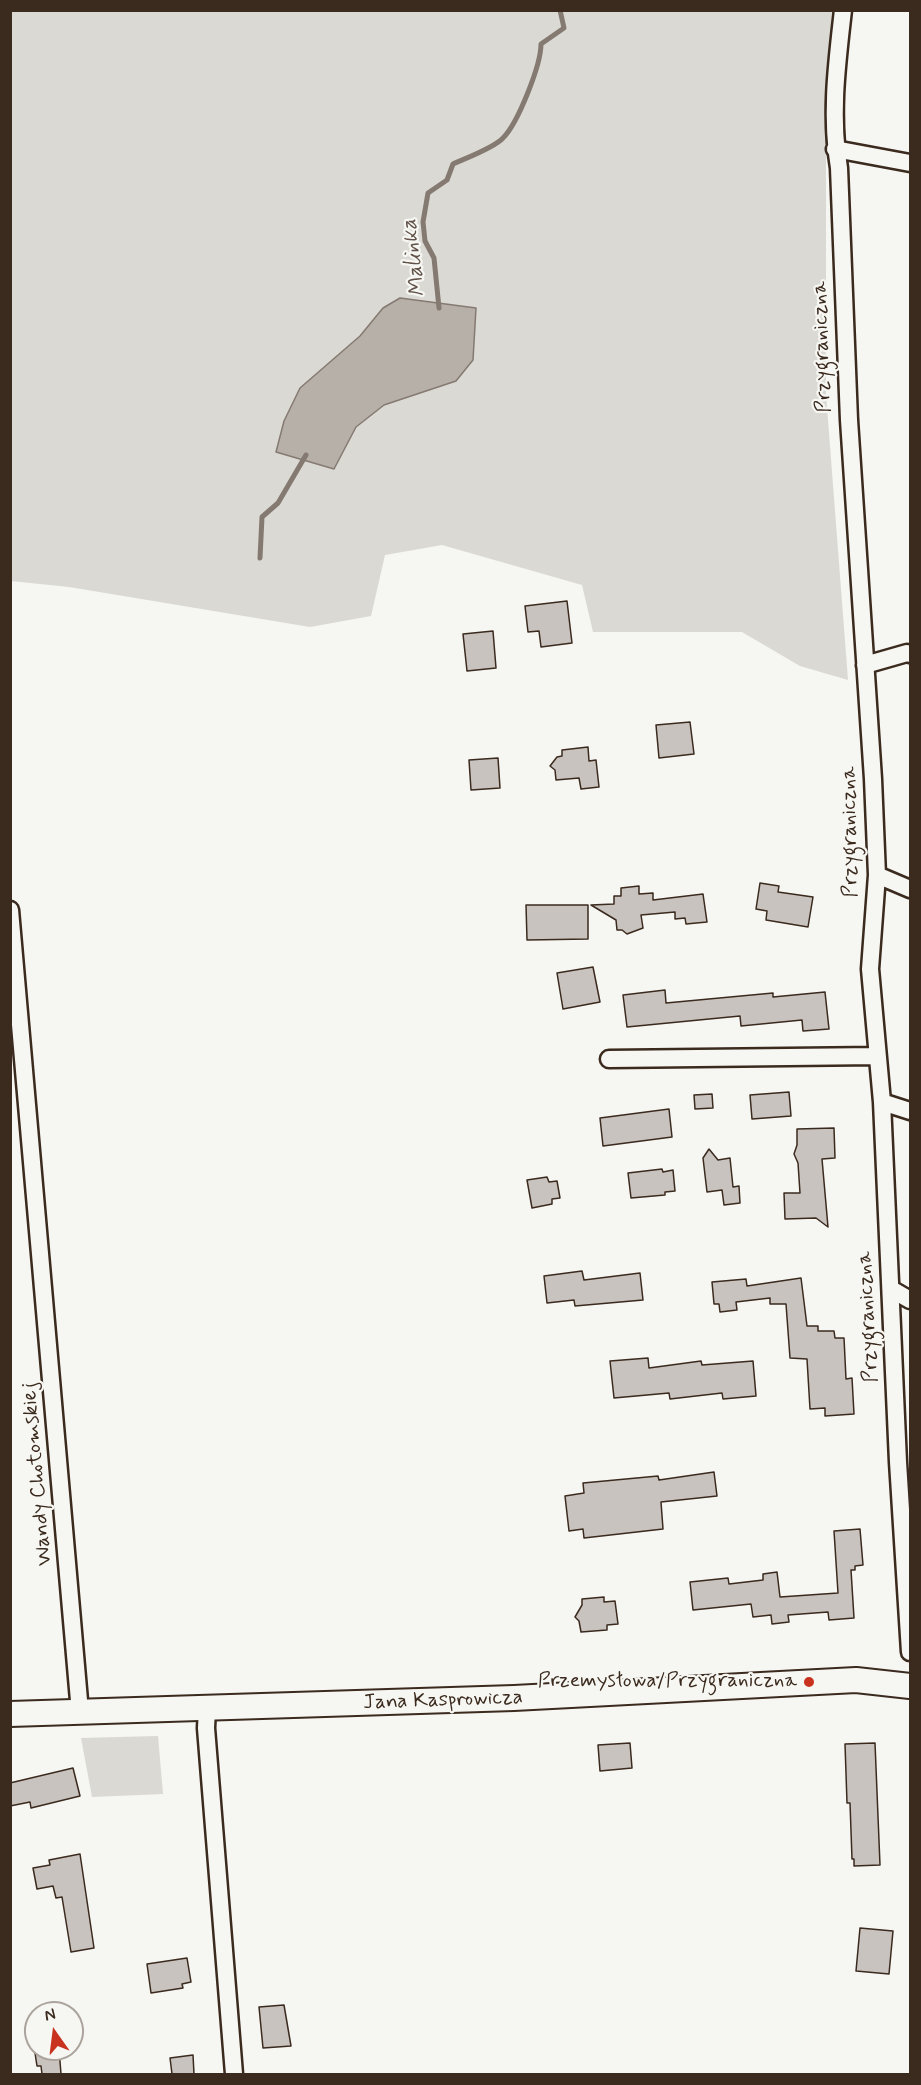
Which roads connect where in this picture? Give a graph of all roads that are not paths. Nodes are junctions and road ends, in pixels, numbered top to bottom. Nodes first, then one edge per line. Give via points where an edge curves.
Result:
1 (843, 10) edge
2 (835, 149) junction
3 (910, 164) edge
4 (910, 654) edge
5 (866, 665) junction
6 (877, 875) junction
7 (910, 889) edge
8 (10, 910) edge
9 (877, 1056) junction
10 (609, 1059) dead end
11 (882, 1102) junction
12 (910, 1111) edge
13 (891, 1289) junction
14 (910, 1300) edge
15 (905, 1492) edge
16 (910, 1652) edge
17 (910, 1686) edge
18 (207, 1708) junction
19 (80, 1712) junction
20 (10, 1714) edge
21 (234, 2074) edge

1 - 2 street, Przygraniczna via 834,92
2 - 3 street
2 - 5 street, Przygraniczna
4 - 5 street
5 - 6 street, Przygraniczna
6 - 7 street
6 - 9 street, Przygraniczna via 870,969
8 - 19 street, Wandy Chotomskiej
9 - 10 street
9 - 11 street, Przygraniczna
11 - 12 street
11 - 13 street, Przygraniczna
13 - 14 street
13 - 15 street, Przygraniczna
15 - 16 street, Przygraniczna
17 - 18 street, Jana Kasprowicza via 856,1680 582,1696
18 - 19 street, Jana Kasprowicza
18 - 21 street
19 - 20 street, Jana Kasprowicza

